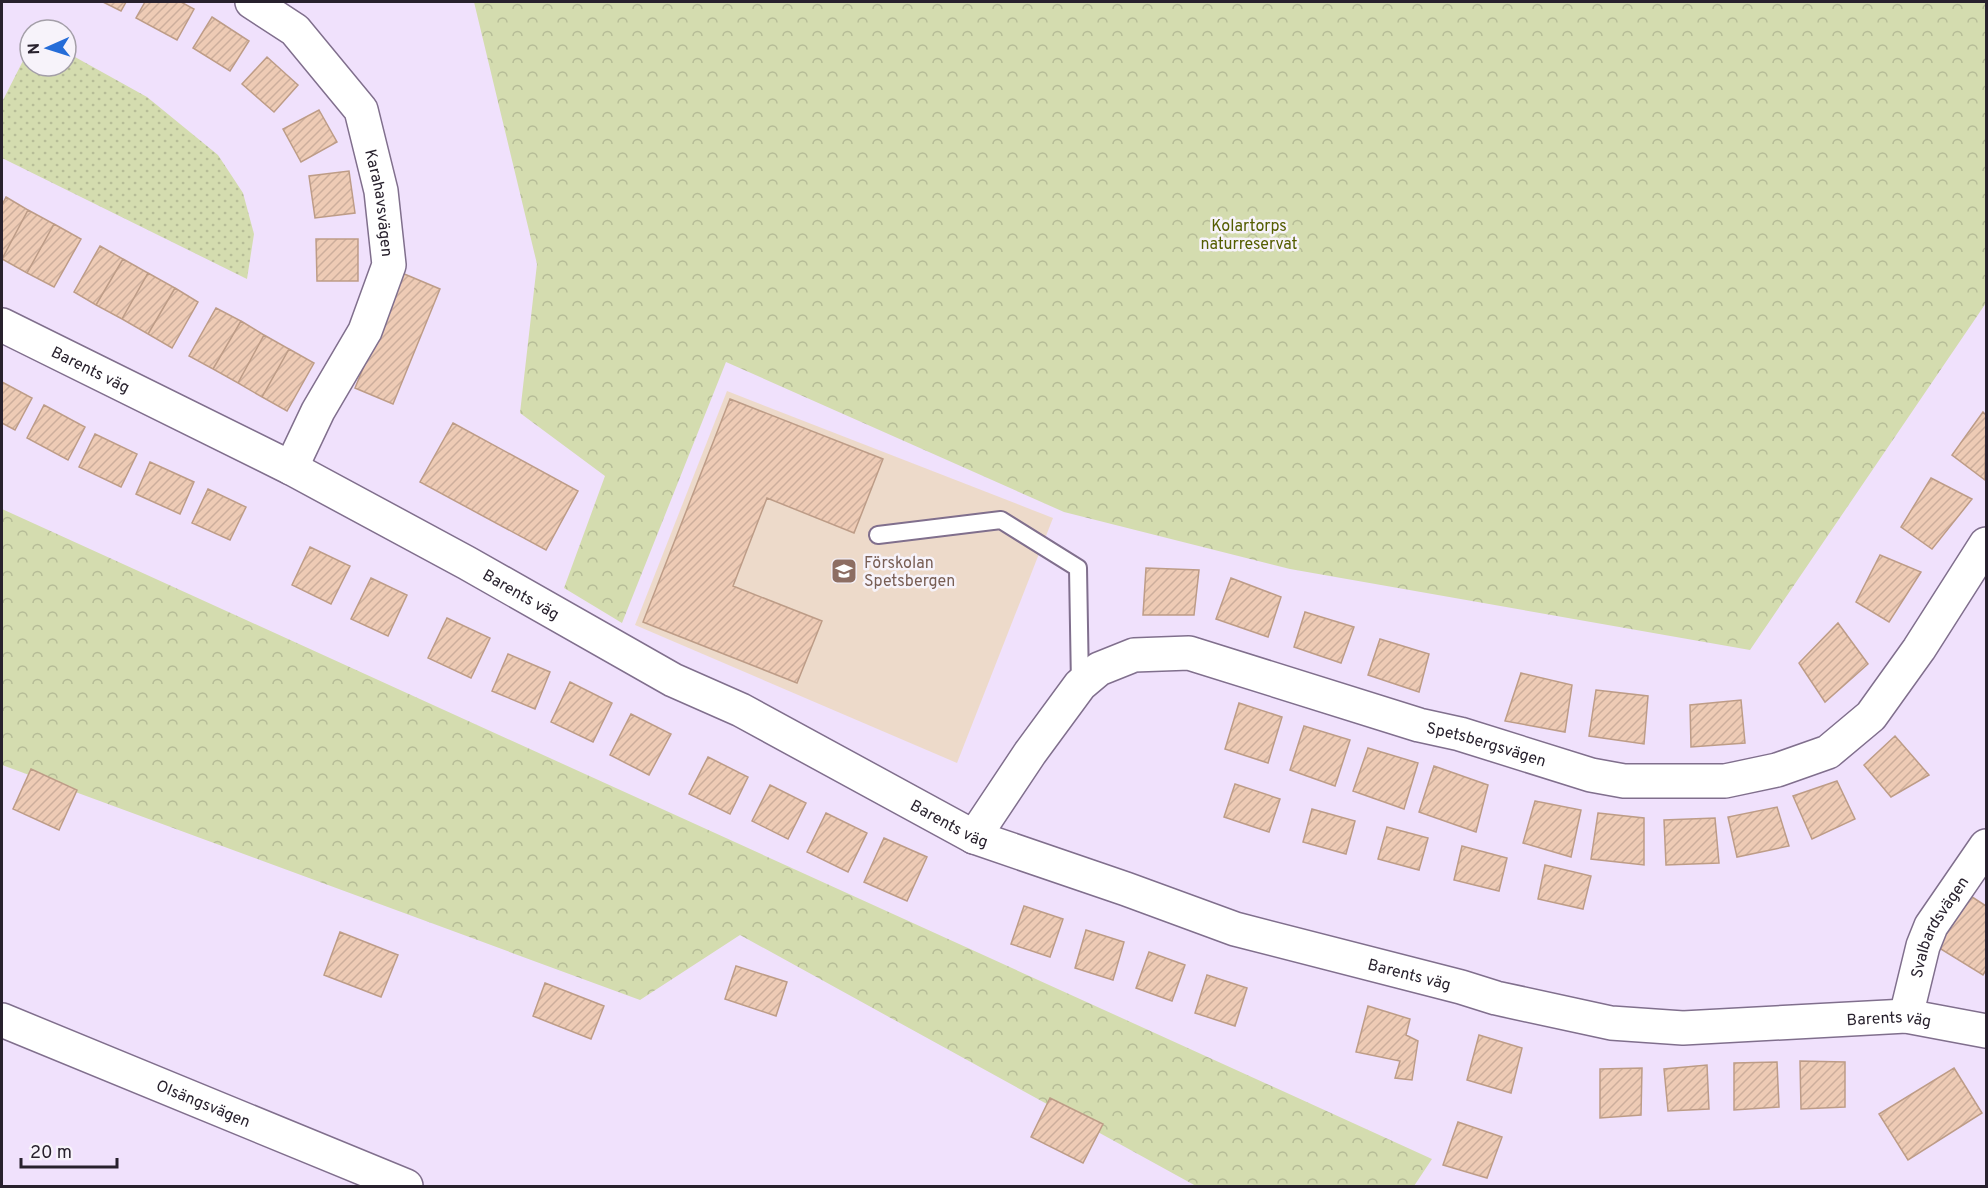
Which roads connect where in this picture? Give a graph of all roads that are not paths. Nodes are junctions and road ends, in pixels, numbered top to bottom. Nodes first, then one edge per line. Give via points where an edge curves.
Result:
1 (252, 2) edge
2 (2, 325) edge
3 (291, 468) junction
4 (878, 535) dead end
5 (1986, 544) edge
6 (1080, 685) junction
7 (974, 837) junction
8 (1986, 846) edge
9 (1906, 1016) junction
10 (2, 1020) edge
11 (1986, 1031) edge
12 (405, 1186) edge

1 - 3 street, Karahavsvägen via 295,30 361,110 381,191 388,265 365,331 318,411
2 - 3 street, Barents väg
3 - 7 street, Barents väg via 673,680 741,710
4 - 6 lane via 1001,520 1078,568
5 - 6 street, Spetsbergsvägen via 1871,716 1828,752 1777,770 1725,781 1624,781 1591,775 1190,652 1134,656 1099,669
6 - 7 street, Spetsbergsvägen
7 - 9 street, Barents väg via 1234,929 1496,998 1611,1023 1683,1028
8 - 9 street, Svalbardsvägen via 1931,926
9 - 11 street, Barents väg
10 - 12 street, Olsängsvägen

